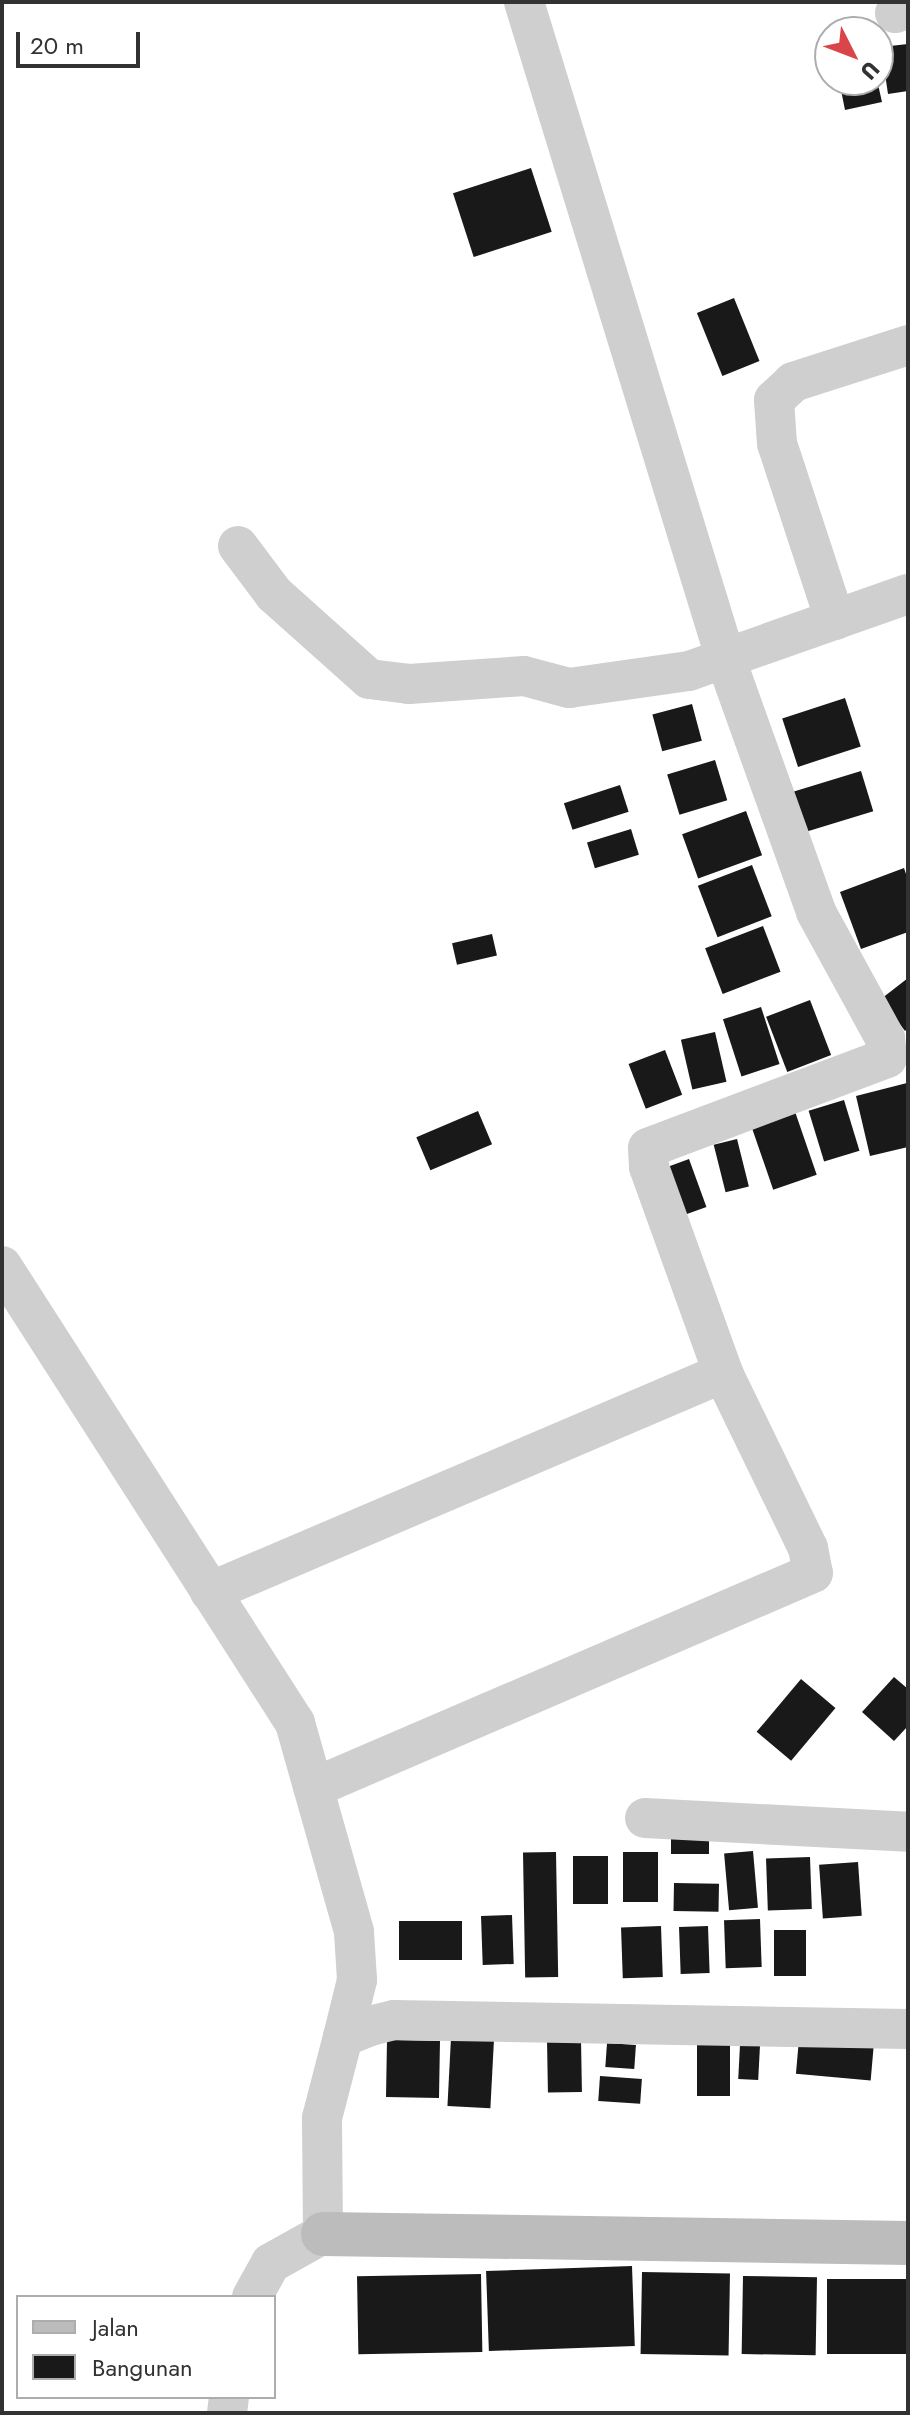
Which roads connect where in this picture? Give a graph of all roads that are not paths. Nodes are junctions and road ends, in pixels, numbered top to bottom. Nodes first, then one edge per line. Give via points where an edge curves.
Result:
1 (524, 2) edge
2 (908, 345) edge
3 (238, 546) dead end
4 (908, 594) edge
5 (835, 620) junction
6 (726, 660) junction
7 (2, 1266) edge
8 (723, 1373) junction
9 (210, 1592) junction
10 (313, 1788) junction
11 (645, 1818) dead end
12 (908, 1832) edge
13 (908, 2029) edge
14 (343, 2037) junction
15 (323, 2234) junction
16 (908, 2243) edge
17 (253, 2295) edge

1 - 6 street
2 - 5 street via 793,382 774,400 777,444
3 - 6 street via 274,594 369,679 409,684 524,676 569,688 689,671
4 - 5 street
5 - 6 street
6 - 8 street via 816,912 885,1038 887,1058 648,1148 649,1167
7 - 9 street
8 - 9 street
8 - 10 street via 808,1548 813,1573
9 - 10 street via 295,1723
10 - 14 street via 354,1932 357,1980
11 - 12 street
13 - 14 street via 394,2020
14 - 15 street via 322,2118
15 - 16 street
15 - 17 street via 271,2263

